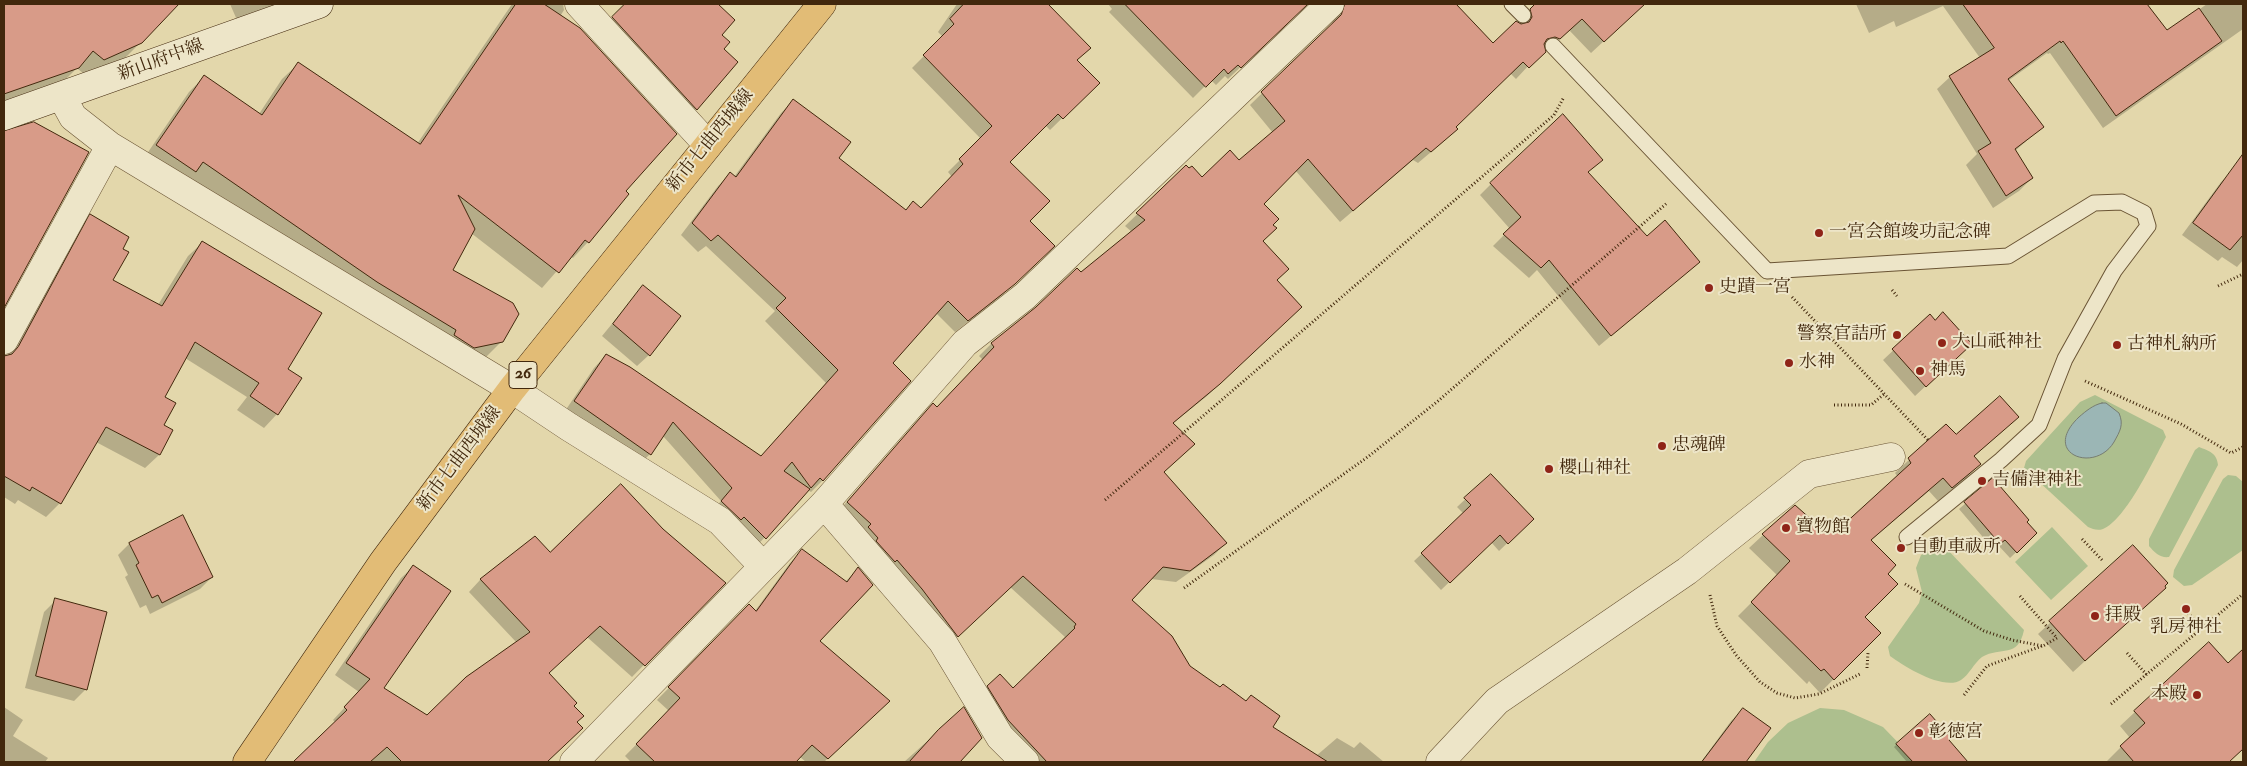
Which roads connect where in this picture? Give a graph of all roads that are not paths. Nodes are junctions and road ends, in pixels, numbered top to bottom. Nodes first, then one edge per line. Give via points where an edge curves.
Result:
1 (319, 4) edge
2 (579, 4) edge
3 (822, 4) edge
4 (1330, 4) edge
5 (1553, 46) dead end
6 (62, 97) junction
7 (4, 116) edge
8 (708, 145) junction
9 (110, 146) junction
10 (4, 340) edge
11 (512, 389) junction
12 (1891, 457) dead end
13 (824, 504) junction
14 (1906, 537) dead end
15 (763, 566) junction
16 (247, 762) edge
17 (574, 762) edge
18 (1025, 762) edge
19 (1440, 762) edge

1 - 6 street, 新山府中線
2 - 8 street
3 - 8 main road, 新市七曲西城線 / 26
4 - 13 street via 1025,296 965,343
5 - 14 lane via 1768,271 2008,256 2094,203 2122,202 2144,213 2148,226 2114,271 2062,369 2039,425
6 - 7 street, 新山府中線
6 - 9 street via 73,117
8 - 11 main road, 新市七曲西城線 / 26
9 - 10 street
9 - 11 street
11 - 15 street via 720,521
11 - 16 main road, 新市七曲西城線 / 26 via 383,562
12 - 19 street via 1809,474 1687,571 1497,701
13 - 15 street
13 - 18 street via 942,641 1000,737
15 - 17 street

